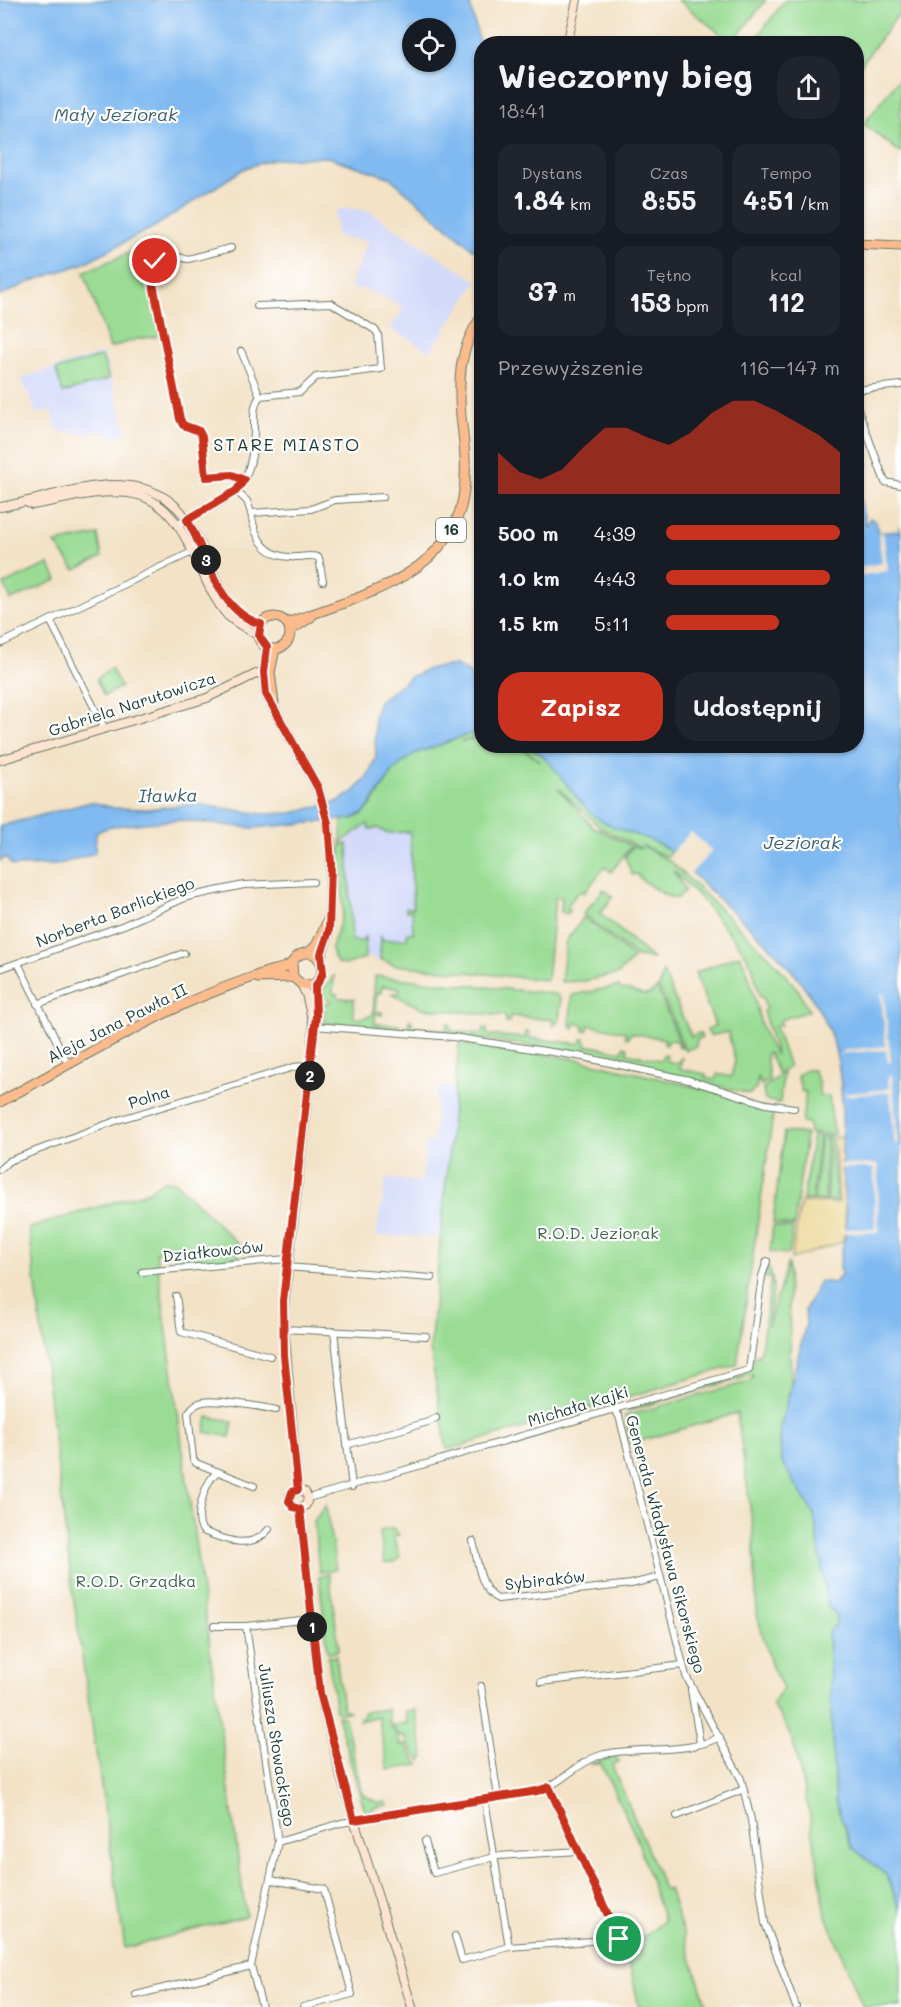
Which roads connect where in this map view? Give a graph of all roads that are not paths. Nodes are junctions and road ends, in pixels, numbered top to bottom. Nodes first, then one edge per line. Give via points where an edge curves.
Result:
1 (577, 0) edge
2 (569, 36) edge
3 (864, 244) edge
4 (901, 246) edge
5 (231, 248) dead end
6 (256, 306) dead end
7 (474, 329) edge
8 (241, 351) dead end
9 (901, 385) edge
10 (864, 389) edge
11 (260, 396) junction
12 (864, 426) edge
13 (244, 480) junction
14 (901, 485) edge
15 (236, 491) junction
16 (383, 496) dead end
17 (26, 502) junction
18 (0, 507) edge
19 (251, 513) junction
20 (187, 520) junction
21 (177, 525) junction
22 (192, 552) junction
23 (323, 581) dead end
24 (50, 620) junction
25 (261, 624) junction
26 (288, 627) junction
27 (259, 636) junction
28 (0, 644) edge
29 (271, 648) junction
30 (267, 672) junction
31 (105, 729) junction
32 (0, 760) edge
33 (313, 882) dead end
34 (328, 920) junction
35 (184, 952) dead end
36 (308, 953) junction
37 (320, 960) junction
38 (292, 962) junction
39 (18, 963) junction
40 (0, 969) edge
41 (252, 978) junction
42 (297, 981) junction
43 (316, 983) junction
44 (37, 1004) junction
45 (314, 1025) junction
46 (68, 1064) junction
47 (311, 1065) junction
48 (0, 1102) edge
49 (794, 1108) dead end
50 (0, 1169) edge
51 (767, 1261) dead end
52 (286, 1263) junction
53 (142, 1272) dead end
54 (432, 1278) dead end
55 (176, 1296) dead end
56 (282, 1329) junction
57 (334, 1331) junction
58 (426, 1336) dead end
59 (270, 1356) dead end
60 (276, 1410) dead end
61 (614, 1410) junction
62 (436, 1418) dead end
63 (346, 1445) junction
64 (217, 1472) junction
65 (254, 1486) dead end
66 (352, 1487) junction
67 (298, 1490) junction
68 (308, 1498) junction
69 (300, 1509) junction
70 (269, 1529) dead end
71 (473, 1541) dead end
72 (660, 1577) junction
73 (311, 1619) junction
74 (214, 1626) dead end
75 (246, 1626) junction
76 (683, 1665) junction
77 (541, 1682) dead end
78 (482, 1686) dead end
79 (690, 1687) junction
80 (720, 1737) junction
81 (700, 1743) junction
82 (549, 1787) junction
83 (744, 1789) junction
84 (498, 1797) junction
85 (484, 1800) junction
86 (677, 1816) dead end
87 (354, 1820) junction
88 (425, 1841) dead end
89 (278, 1842) junction
90 (580, 1851) junction
91 (493, 1858) junction
92 (271, 1880) junction
93 (455, 1936) dead end
94 (509, 1947) junction
95 (250, 1965) junction
96 (136, 1995) dead end
97 (262, 2007) edge
98 (303, 2007) edge
99 (412, 2007) edge
100 (796, 2007) edge

1 - 2 street
3 - 4 main road
5 - 13 street via 188,258 172,256 149,264 180,419 202,437 206,477 232,475
6 - 11 street via 331,303 340,307 378,334 381,369 316,377 300,392
7 - 26 main road, 16 via 460,366 465,475 463,500 451,531 413,571
8 - 11 street
9 - 10 street
11 - 13 street via 254,413 253,459
12 - 14 street via 885,482
13 - 15 street
15 - 19 street via 247,501
15 - 20 street
16 - 19 street via 335,500 311,509
17 - 18 street
17 - 20 street via 109,485 136,485 162,495
17 - 21 street via 33,505 126,493 158,506
19 - 23 street via 254,534 262,546 272,554 319,558
20 - 21 street
20 - 25 street via 229,604 242,617
21 - 22 street
22 - 24 street
22 - 27 street via 228,615
24 - 28 street
24 - 31 street
25 - 26 main road, 16 via 271,618
25 - 27 main road
26 - 29 main road via 286,643
27 - 29 main road
29 - 30 main road
30 - 31 street, Gabriela Narutowicza via 207,698
30 - 34 main road via 266,694 322,799 330,831
31 - 32 street, Gabriela Narutowicza
33 - 39 street, Norberta Barlickiego via 244,885 187,897 124,925
34 - 36 main road via 316,946
34 - 37 main road via 329,931
35 - 44 street
36 - 37 main road
36 - 38 main road
37 - 43 main road via 323,973
38 - 41 main road, Aleja Jana Pawła II
38 - 42 main road
39 - 40 street, Norberta Barlickiego
39 - 44 street
41 - 42 main road, Aleja Jana Pawła II
41 - 46 main road, Aleja Jana Pawła II via 177,1007
42 - 43 main road
42 - 45 street via 306,994
43 - 45 street
44 - 46 street
45 - 47 street
45 - 49 street via 453,1037 578,1056
46 - 48 main road, Aleja Jana Pawła II
47 - 50 street, Polna via 118,1120 9,1161
47 - 52 street
51 - 61 street, Michała Kajki via 748,1370
52 - 53 street, Działkowców
52 - 54 street, Działkowców
52 - 56 street
55 - 59 street via 181,1332
56 - 57 street
56 - 67 street
57 - 58 street
57 - 63 street
60 - 64 street via 255,1404 210,1401 193,1406 188,1413 193,1459
61 - 66 street, Michała Kajki
61 - 72 street, Generała Władysława Sikorskiego via 619,1416
62 - 63 street
63 - 66 street
64 - 65 street
64 - 70 street via 199,1512 198,1522 203,1531 239,1542 259,1539
66 - 68 street, Michała Kajki
67 - 68 street
67 - 69 street via 292,1492 289,1501
68 - 69 street
69 - 73 street
71 - 72 street, Sybiraków via 485,1585 492,1597 498,1599 631,1584
72 - 76 street, Generała Władysława Sikorskiego
73 - 75 street
73 - 87 street via 320,1693
74 - 75 street
75 - 89 street, Juliusza Słowackiego
76 - 77 street
76 - 79 street, Generała Władysława Sikorskiego
78 - 84 street
79 - 80 street, Generała Władysława Sikorskiego
79 - 81 street, Generała Władysława Sikorskiego
80 - 81 street
80 - 83 street, Generała Władysława Sikorskiego
81 - 82 street via 655,1752 602,1755
82 - 84 street
82 - 90 street
83 - 86 street
83 - 100 street, Generała Władysława Sikorskiego via 765,1923
84 - 85 street
85 - 87 street
85 - 91 street
87 - 89 street
87 - 99 street
88 - 91 street via 434,1874
89 - 92 street, Juliusza Słowackiego
90 - 91 street
90 - 94 street via 619,1939
91 - 94 street
92 - 95 street, Juliusza Słowackiego
92 - 98 street via 324,1889 352,1994
93 - 94 street via 462,1960
95 - 96 street
95 - 97 street, Juliusza Słowackiego

